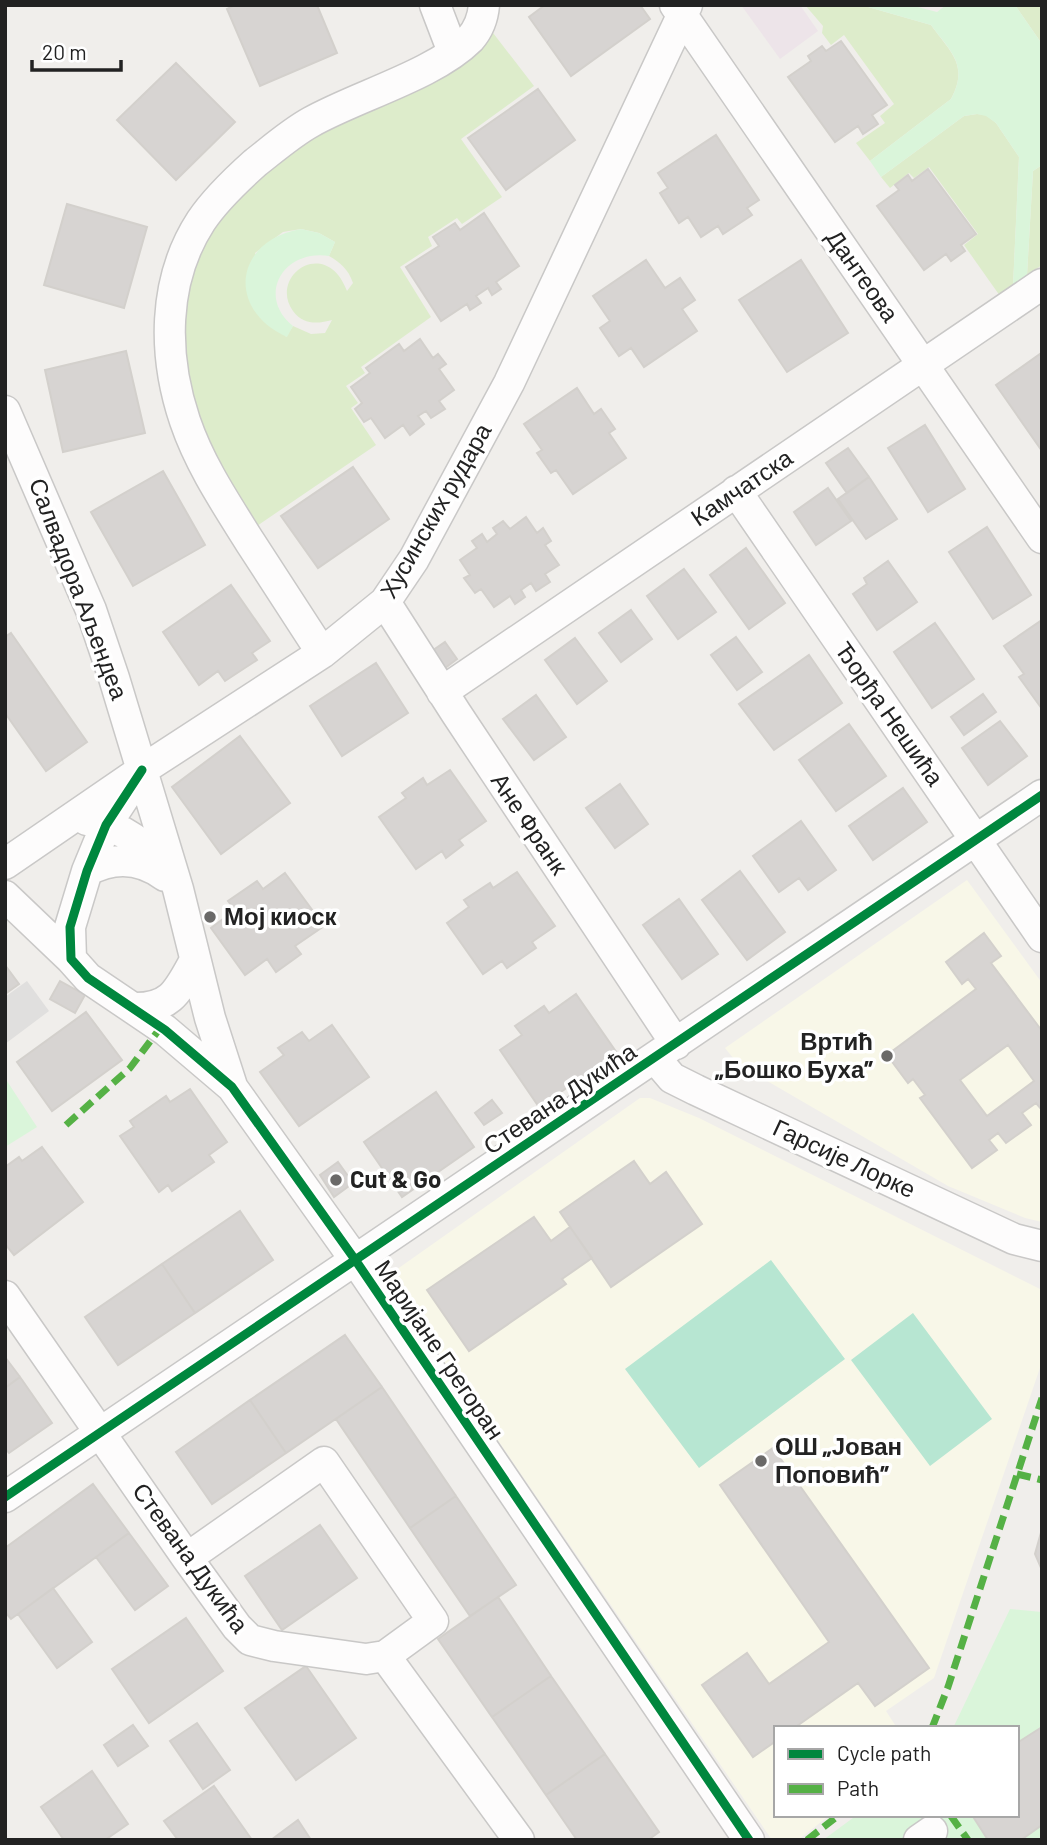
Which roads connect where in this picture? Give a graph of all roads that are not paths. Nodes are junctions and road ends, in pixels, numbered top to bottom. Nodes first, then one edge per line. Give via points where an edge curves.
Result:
1 (435, 5) edge
2 (484, 5) edge
3 (681, 9) edge
4 (453, 52) junction
5 (1042, 284) edge
6 (924, 365) junction
7 (5, 411) edge
8 (736, 491) junction
9 (1042, 538) edge
10 (385, 602) junction
11 (322, 653) junction
12 (442, 692) junction
13 (142, 770) junction
14 (1042, 795) edge
15 (73, 818) junction
16 (106, 825) junction
17 (976, 840) junction
18 (5, 864) edge
19 (87, 871) junction
20 (178, 889) junction
21 (5, 896) edge
22 (1042, 937) edge
23 (71, 959) junction
24 (195, 960) junction
25 (132, 1008) junction
26 (665, 1051) junction
27 (232, 1087) junction
28 (1042, 1246) edge
29 (356, 1261) junction
30 (5, 1296) edge
31 (99, 1433) junction
32 (5, 1497) edge
33 (187, 1558) junction
34 (385, 1656) junction
35 (519, 1840) edge
36 (749, 1840) edge

1 - 4 street
2 - 4 street via 479,26
3 - 6 street, Дантеова
3 - 10 street, Хусинских рудара via 509,383 414,559
4 - 11 street via 309,123 273,148 201,221 179,273 169,325 171,369 185,420 214,485
5 - 6 street, Камчатска
6 - 8 street, Камчатска
6 - 9 street, Дантеова
7 - 13 street, Салвадора Аљендеа via 90,610
8 - 12 street, Камчатска
8 - 17 street, Ђорђа Нешића
10 - 11 street, Хусинских рудара
10 - 12 street, Ане Франк
11 - 13 street, Хусинских рудара
12 - 26 street, Ане Франк
13 - 15 street, Хусинских рудара
13 - 16 street
13 - 20 street, Маријане Грегоран
14 - 17 street, Стевана Дукића
15 - 16 street
15 - 18 street, Хусинских рудара
16 - 19 street
16 - 20 street via 145,846
17 - 22 street, Ђорђа Нешића
17 - 26 street, Стевана Дукића
19 - 20 street via 117,860 137,862 156,869
19 - 23 street via 69,927
20 - 24 street, Маријане Грегоран
21 - 23 street, Маријане Грегоран
23 - 25 street, Маријане Грегоран via 88,978
24 - 25 street via 167,1001
24 - 27 street, Маријане Грегоран
25 - 27 street, Маријане Грегоран
26 - 28 street, Гарсије Лорке via 672,1077 696,1090 1014,1239
26 - 29 street, Стевана Дукића
27 - 29 street, Маријане Грегоран
29 - 31 street, Стевана Дукића
29 - 36 street, Маријане Грегоран
30 - 31 street, Стевана Дукића
31 - 32 street, Стевана Дукића
31 - 33 street, Стевана Дукића
33 - 34 street, Стевана Дукића via 250,1640 366,1659
33 - 34 street via 324,1462 433,1622
34 - 35 street

